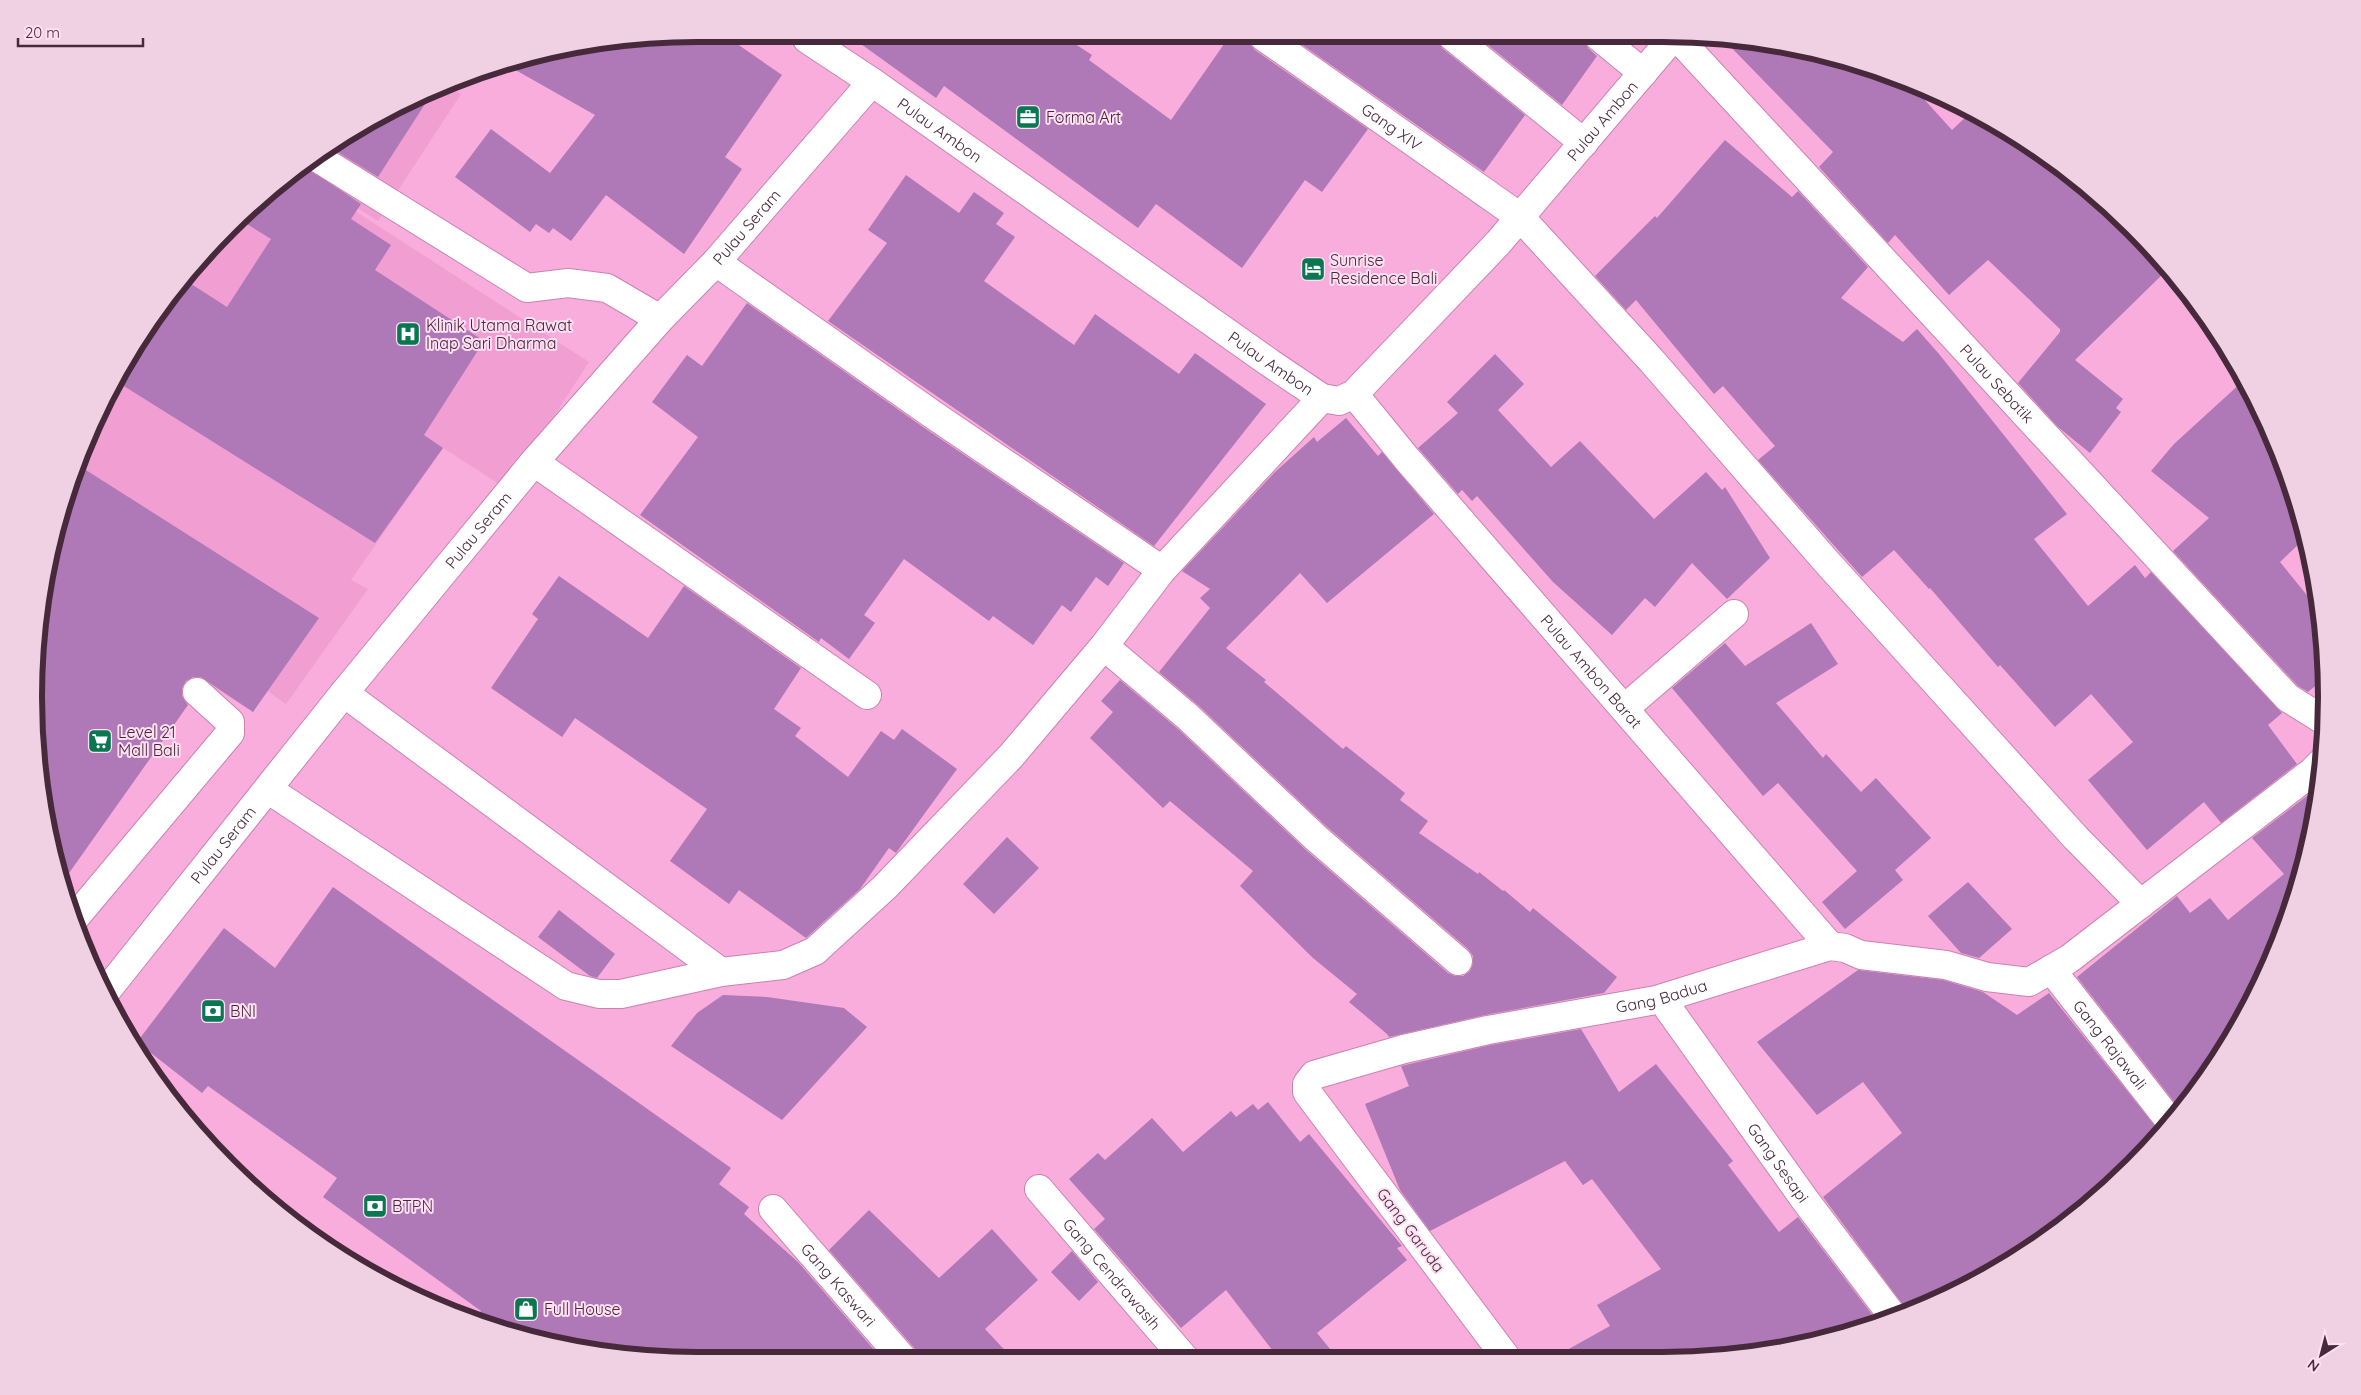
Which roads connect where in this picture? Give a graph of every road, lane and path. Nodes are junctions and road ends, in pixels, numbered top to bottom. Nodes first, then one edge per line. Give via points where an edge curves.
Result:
1 (812, 42) edge
2 (1271, 42) edge
3 (1459, 42) edge
4 (1605, 42) edge
5 (1670, 42) edge
6 (1683, 43) edge
7 (1643, 73) junction
8 (872, 82) junction
9 (1584, 143) junction
10 (323, 161) edge
11 (1520, 217) junction
12 (716, 262) junction
13 (660, 319) junction
14 (1354, 394) junction
15 (1322, 398) junction
16 (534, 462) junction
17 (1162, 570) junction
18 (1734, 614) dead end
19 (1104, 646) junction
20 (197, 692) dead end
21 (344, 692) junction
22 (867, 695) dead end
23 (1625, 708) junction
24 (222, 713) junction
25 (2318, 716) edge
26 (2314, 770) edge
27 (269, 790) junction
28 (74, 899) edge
29 (2141, 904) junction
30 (79, 913) edge
31 (1830, 946) junction
32 (1458, 961) dead end
33 (2051, 969) junction
34 (721, 972) junction
35 (110, 987) edge
36 (1668, 1008) dead end
37 (1314, 1101) joint
38 (2166, 1116) edge
39 (1039, 1189) dead end
40 (773, 1209) dead end
41 (1890, 1312) edge
42 (897, 1352) edge
43 (1179, 1352) edge
44 (1502, 1352) edge

1 - 8 street, Pulau Ambon
2 - 11 street, Gang XIV
3 - 9 street
4 - 7 street
5 - 7 street, Pulau Ambon
6 - 25 street, Pulau Sebatik via 2288,698
7 - 9 street, Pulau Ambon
8 - 12 street, Pulau Seram
8 - 15 street, Pulau Ambon
9 - 11 street, Pulau Ambon
10 - 13 street via 527,288 568,283 607,288
11 - 14 street, Pulau Ambon
11 - 29 street, Gang XIV via 1652,360 1825,560 2076,838
12 - 13 street, Pulau Seram
12 - 17 street
13 - 16 street, Pulau Seram
14 - 15 street, Pulau Ambon via 1339,401
14 - 23 street, Pulau Ambon Barat
15 - 17 street
16 - 21 street, Pulau Seram
16 - 22 street
17 - 19 street
18 - 23 street
19 - 32 street via 1188,717 1316,838
19 - 34 street via 1011,756 885,887 815,951 784,965
20 - 24 street
21 - 27 street, Pulau Seram
21 - 34 street
23 - 31 street, Pulau Ambon Barat
24 - 28 street
24 - 30 street via 230,722 230,733
26 - 29 street
27 - 34 street via 566,986 599,994 621,994
27 - 35 street, Pulau Seram
29 - 33 street
31 - 33 street via 1861,955 1946,965 1987,977 2029,982
31 - 37 street, Gang Badua via 1656,1000 1488,1030 1314,1075 1307,1084 1307,1092
33 - 38 street, Gang Rajawali
36 - 41 street, Gang Sesapi
37 - 44 street, Gang Garuda
39 - 43 street, Gang Cendrawasih
40 - 42 street, Gang Kaswari

